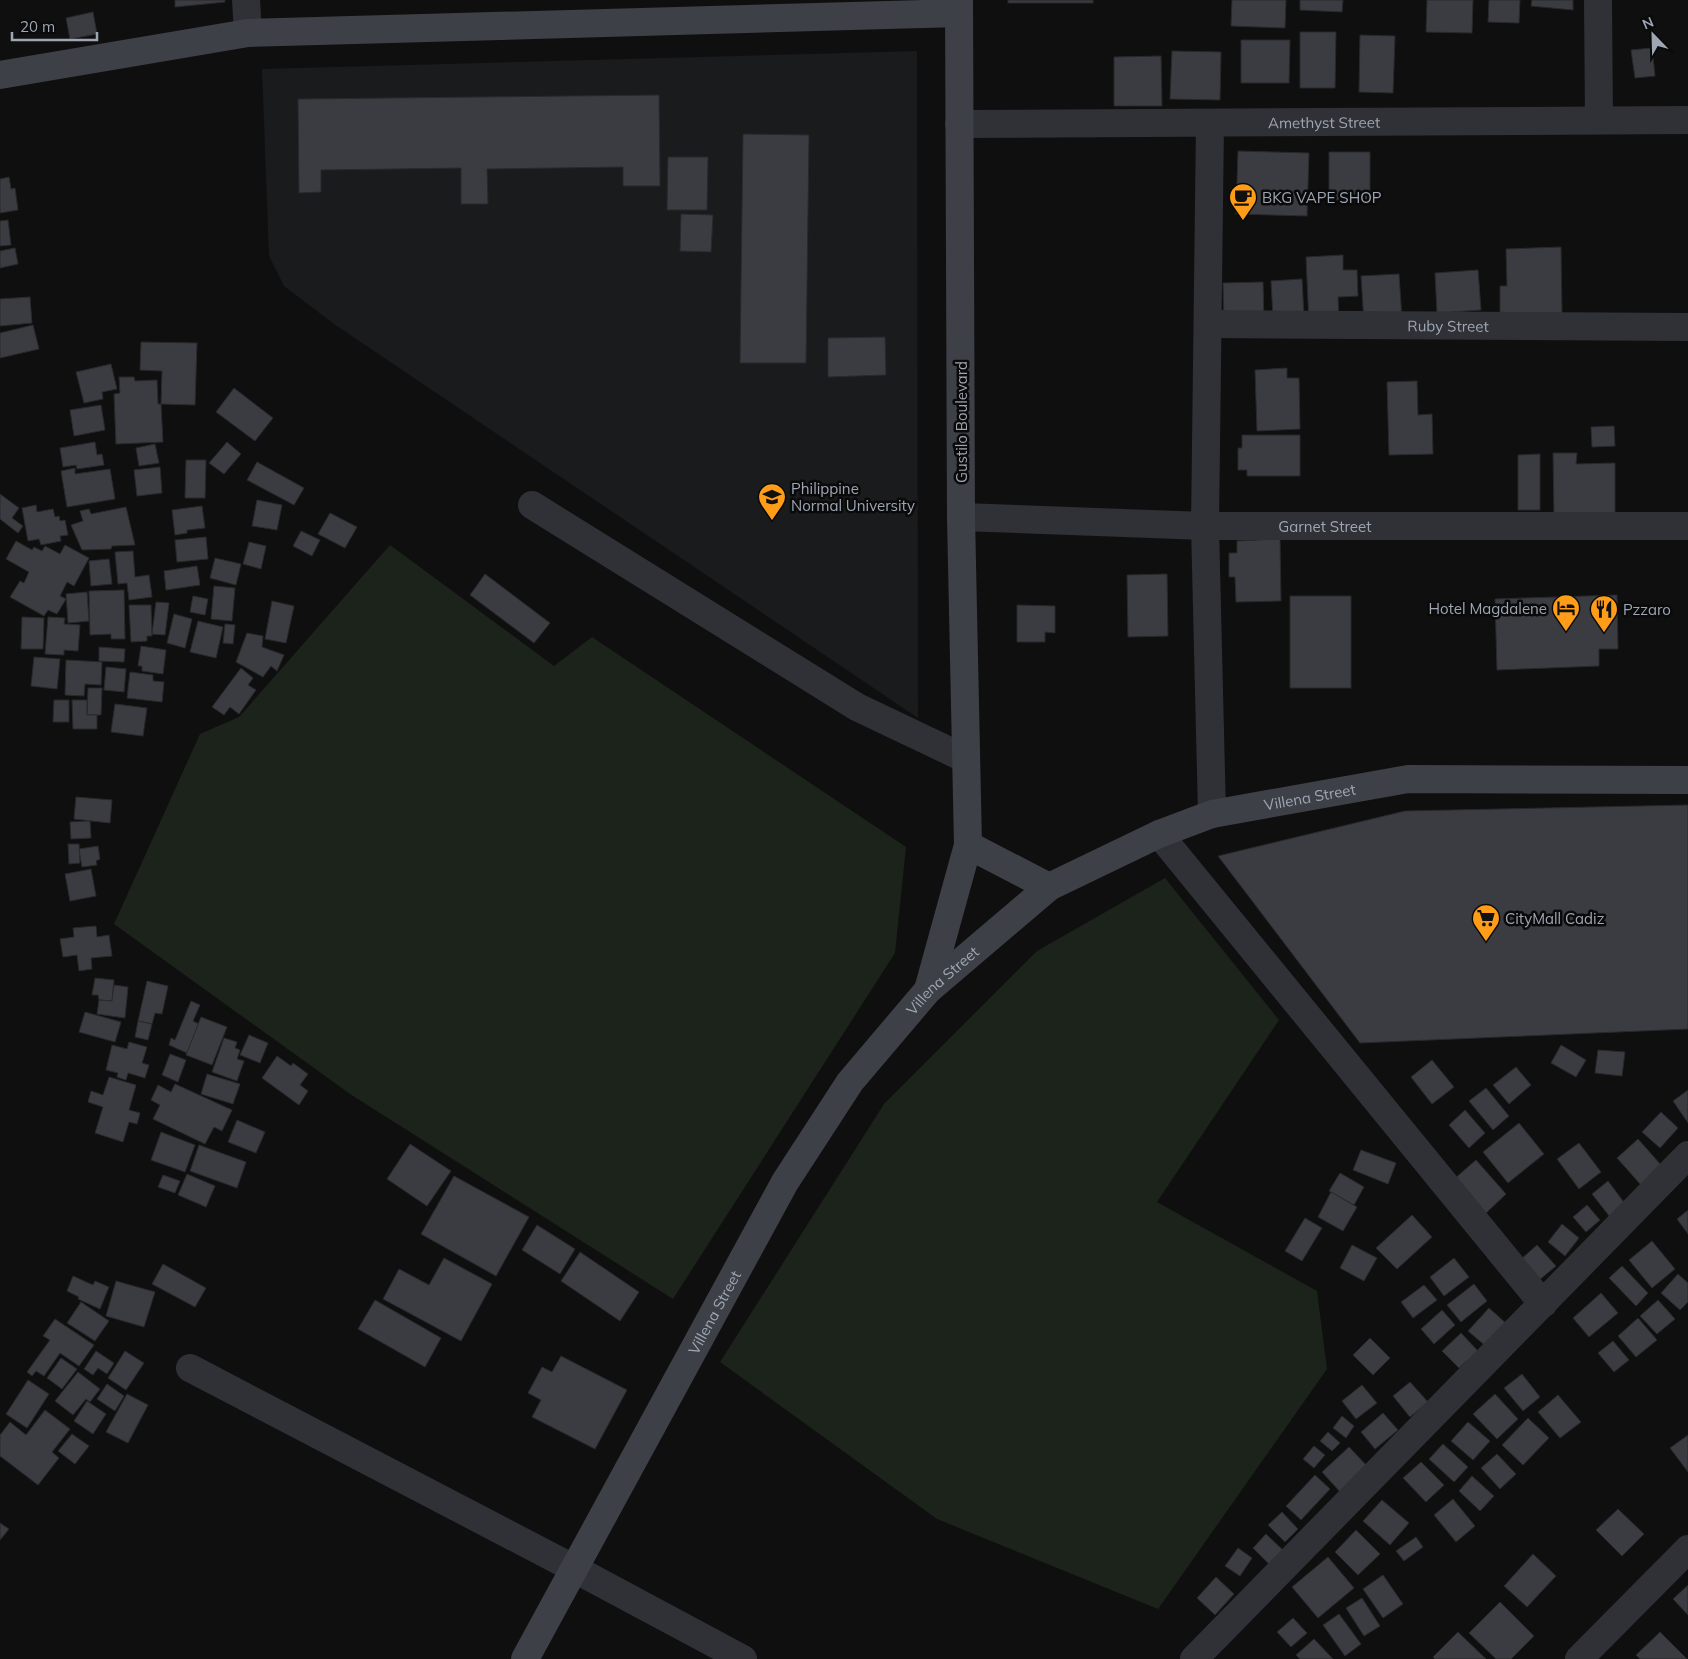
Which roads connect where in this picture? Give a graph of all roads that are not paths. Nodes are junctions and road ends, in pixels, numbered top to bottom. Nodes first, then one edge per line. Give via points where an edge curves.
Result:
1 (246, 0) edge
2 (1598, 0) edge
3 (959, 7) edge
4 (248, 33) junction
5 (0, 75) edge
6 (1599, 120) junction
7 (1688, 120) edge
8 (1210, 123) junction
9 (959, 124) junction
10 (1208, 324) junction
11 (1688, 327) edge
12 (532, 505) dead end
13 (961, 517) junction
14 (1205, 526) junction
15 (1688, 526) edge
16 (966, 758) junction
17 (1688, 780) edge
18 (1212, 814) junction
19 (1159, 834) junction
20 (968, 845) junction
21 (1049, 888) junction
22 (928, 990) junction
23 (1688, 1155) edge
24 (1543, 1304) junction
25 (190, 1368) dead end
26 (1688, 1549) edge
27 (574, 1568) junction
28 (525, 1659) edge
29 (743, 1659) edge
30 (1194, 1659) edge
31 (1579, 1659) edge

1 - 4 street
2 - 6 street
3 - 4 street
3 - 9 street, Gustilo Boulevard
4 - 5 street
6 - 7 street, Amethyst Street
6 - 8 street, Amethyst Street
8 - 9 street, Amethyst Street
8 - 10 street
9 - 13 street, Gustilo Boulevard
10 - 11 street, Ruby Street
10 - 14 street
12 - 16 street via 857,707
13 - 14 street, Garnet Street
13 - 16 street, Gustilo Boulevard
14 - 15 street, Garnet Street
14 - 18 street
16 - 20 street, Gustilo Boulevard
17 - 18 street, Villena Street via 1408,779
18 - 19 street, Villena Street
19 - 21 street, Villena Street
19 - 24 street
20 - 21 street
20 - 22 street, Gustilo Boulevard
21 - 22 street, Villena Street
22 - 27 street, Villena Street via 850,1082 785,1182
23 - 24 street
24 - 30 street
25 - 27 street
26 - 31 street
27 - 28 street, Villena Street
27 - 29 street

